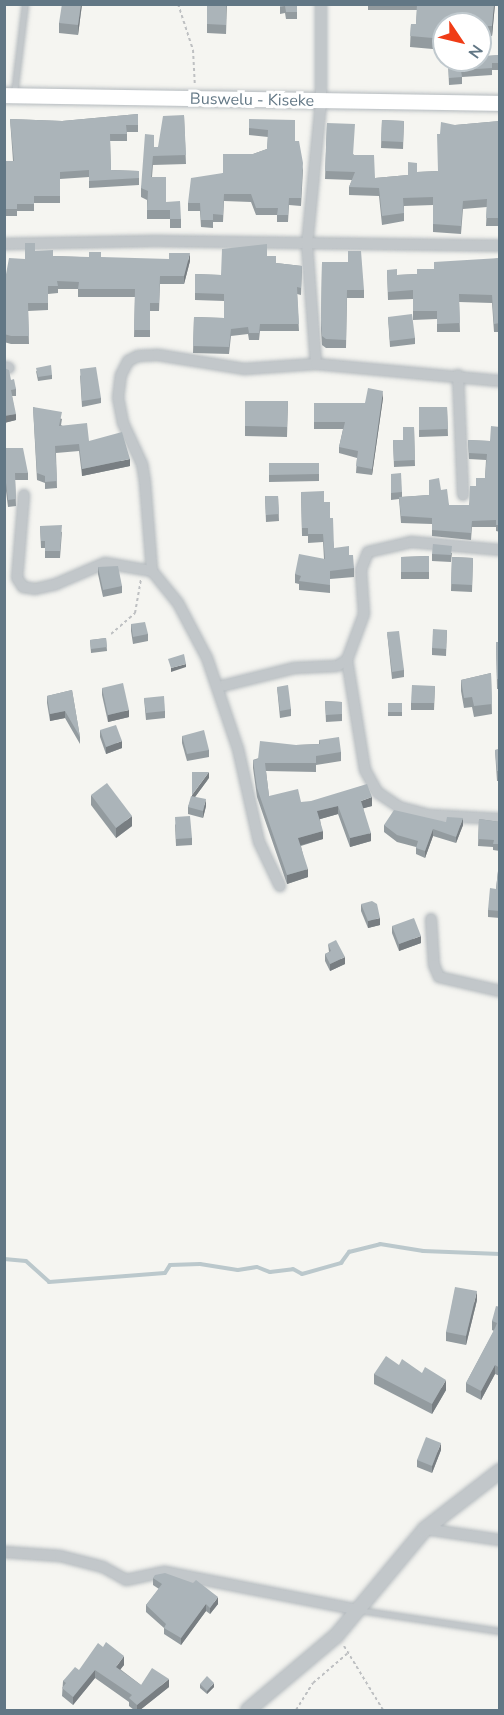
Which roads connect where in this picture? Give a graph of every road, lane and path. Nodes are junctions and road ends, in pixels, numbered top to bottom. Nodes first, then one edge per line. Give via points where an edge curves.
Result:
1 (25, 4) edge
2 (178, 4) edge
3 (321, 4) edge
4 (9, 95) edge
5 (195, 99) junction
6 (321, 101) junction
7 (500, 103) edge
8 (4, 244) edge
9 (307, 245) junction
10 (500, 246) edge
11 (316, 364) junction
12 (458, 375) junction
13 (500, 381) edge
14 (24, 495) dead end
15 (463, 495) dead end
16 (500, 550) edge
17 (149, 570) junction
18 (111, 634) dead end
19 (347, 660) junction
20 (218, 687) junction
21 (500, 819) edge
22 (280, 886) dead end
23 (431, 919) dead end
24 (500, 991) edge
25 (500, 1471) edge
26 (425, 1529) junction
27 (500, 1540) edge
28 (4, 1552) edge
29 (357, 1610) junction
30 (500, 1631) edge
31 (336, 1635) junction
32 (349, 1652) junction
33 (248, 1710) edge
34 (296, 1710) edge
35 (383, 1710) edge

1 - 4 lane
2 - 5 path via 193,50
3 - 6 street
4 - 5 main road, Buswelu - Kiseke
5 - 6 main road, Buswelu - Kiseke
6 - 7 main road, Buswelu - Kiseke
6 - 9 street
8 - 9 street via 155,241
9 - 10 street
9 - 11 street
11 - 12 street
11 - 17 street via 244,369 158,355 128,361 118,398 123,423 144,473
12 - 13 street
12 - 15 street
14 - 17 street via 17,578 23,587 35,589 56,584 105,563
16 - 19 street via 411,542 368,552 361,570 364,614
17 - 18 path via 135,595 135,613
17 - 20 street via 178,603
19 - 20 street via 338,666 294,668
19 - 21 street via 365,770 377,792 399,807 429,815
20 - 22 street via 242,765 259,842
23 - 24 street via 434,965 439,977
25 - 26 street
26 - 27 street
26 - 29 street
28 - 29 street via 60,1556 103,1567 126,1580 165,1572
29 - 30 lane
29 - 31 street
31 - 32 path
31 - 33 street
32 - 34 path via 313,1683
32 - 35 path via 367,1689

